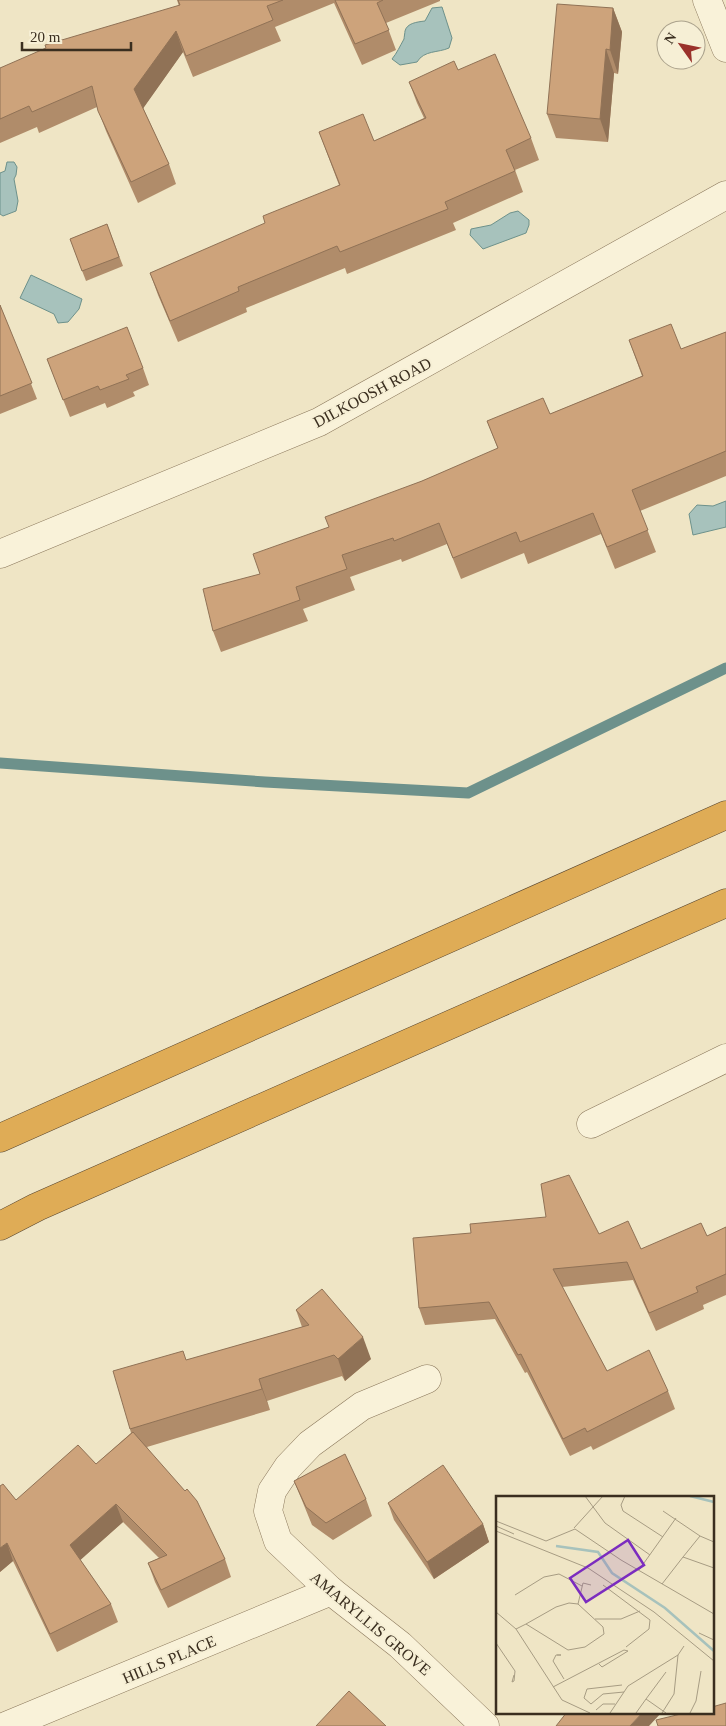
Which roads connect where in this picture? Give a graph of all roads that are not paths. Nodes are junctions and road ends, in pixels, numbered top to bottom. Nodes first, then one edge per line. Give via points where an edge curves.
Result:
1 (707, 0) edge
2 (726, 48) edge
3 (726, 195) edge
4 (0, 554) edge
5 (726, 815) edge
6 (726, 902) edge
7 (726, 1058) edge
8 (591, 1124) dead end
9 (0, 1138) edge
10 (0, 1226) edge
11 (427, 1379) dead end
12 (331, 1591) junction
13 (6, 1726) edge
14 (485, 1726) edge

1 - 2 street
3 - 4 street, DILKOOSH ROAD via 319,422
5 - 9 highway
6 - 10 highway
7 - 8 street
11 - 12 street, AMARYLLIS GROVE via 362,1406 310,1444 288,1467 272,1491 268,1511 278,1541
12 - 13 street, HILLS PLACE
12 - 14 street, AMARYLLIS GROVE via 400,1644

